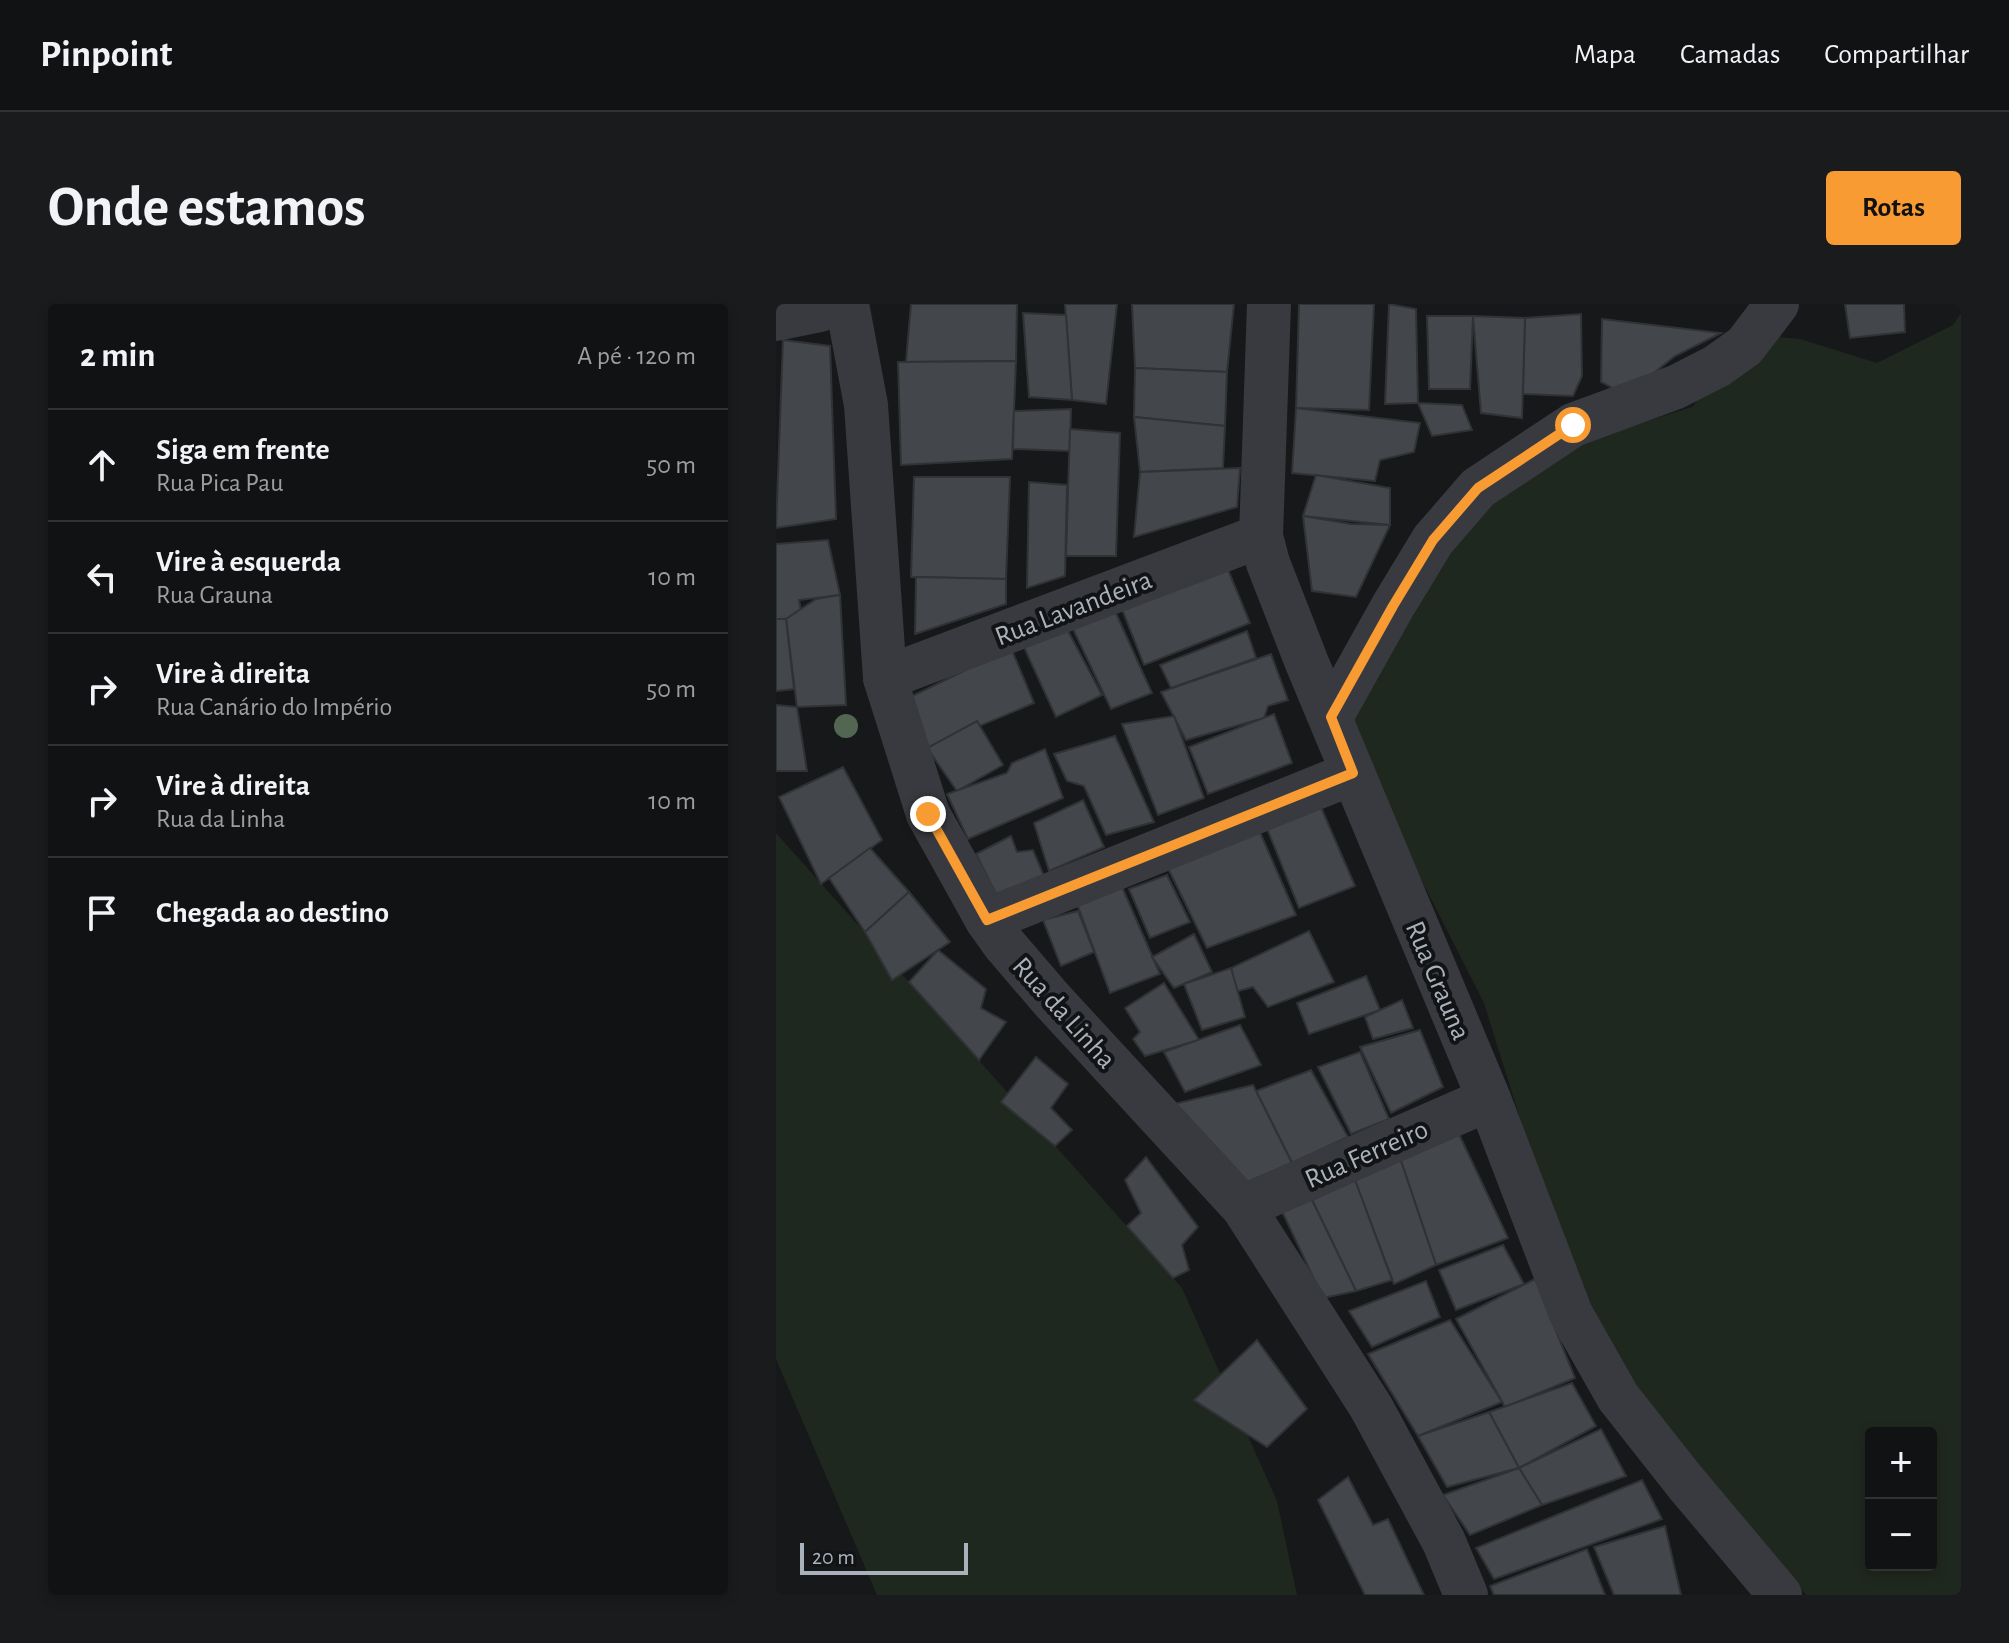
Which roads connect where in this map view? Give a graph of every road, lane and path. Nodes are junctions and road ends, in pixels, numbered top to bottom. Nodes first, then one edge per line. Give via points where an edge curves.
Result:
1 (829, 304) edge
2 (847, 304) edge
3 (1269, 304) edge
4 (1777, 304) edge
5 (776, 319) edge
6 (1261, 536) junction
7 (885, 678) junction
8 (1331, 717) junction
9 (1353, 773) junction
10 (987, 920) junction
11 (1489, 1099) junction
12 (1243, 1207) junction
13 (1466, 1595) edge
14 (1780, 1595) edge

1 - 5 street
2 - 7 street, Rua da Linha via 873,468
3 - 6 street, Rua Grauna
4 - 8 street via 1745,346 1717,366 1573,425 1478,488 1433,540
6 - 7 street, Rua Lavandeira
6 - 8 street, Rua Grauna
7 - 10 street, Rua da Linha via 928,814
8 - 9 street, Rua Grauna
9 - 10 street
9 - 11 street, Rua Grauna
10 - 12 street, Rua da Linha via 1052,1000
11 - 12 street, Rua Ferreiro
11 - 14 street, Rua Grauna via 1571,1314 1618,1397
12 - 13 street, Rua da Linha via 1371,1407 1444,1542

